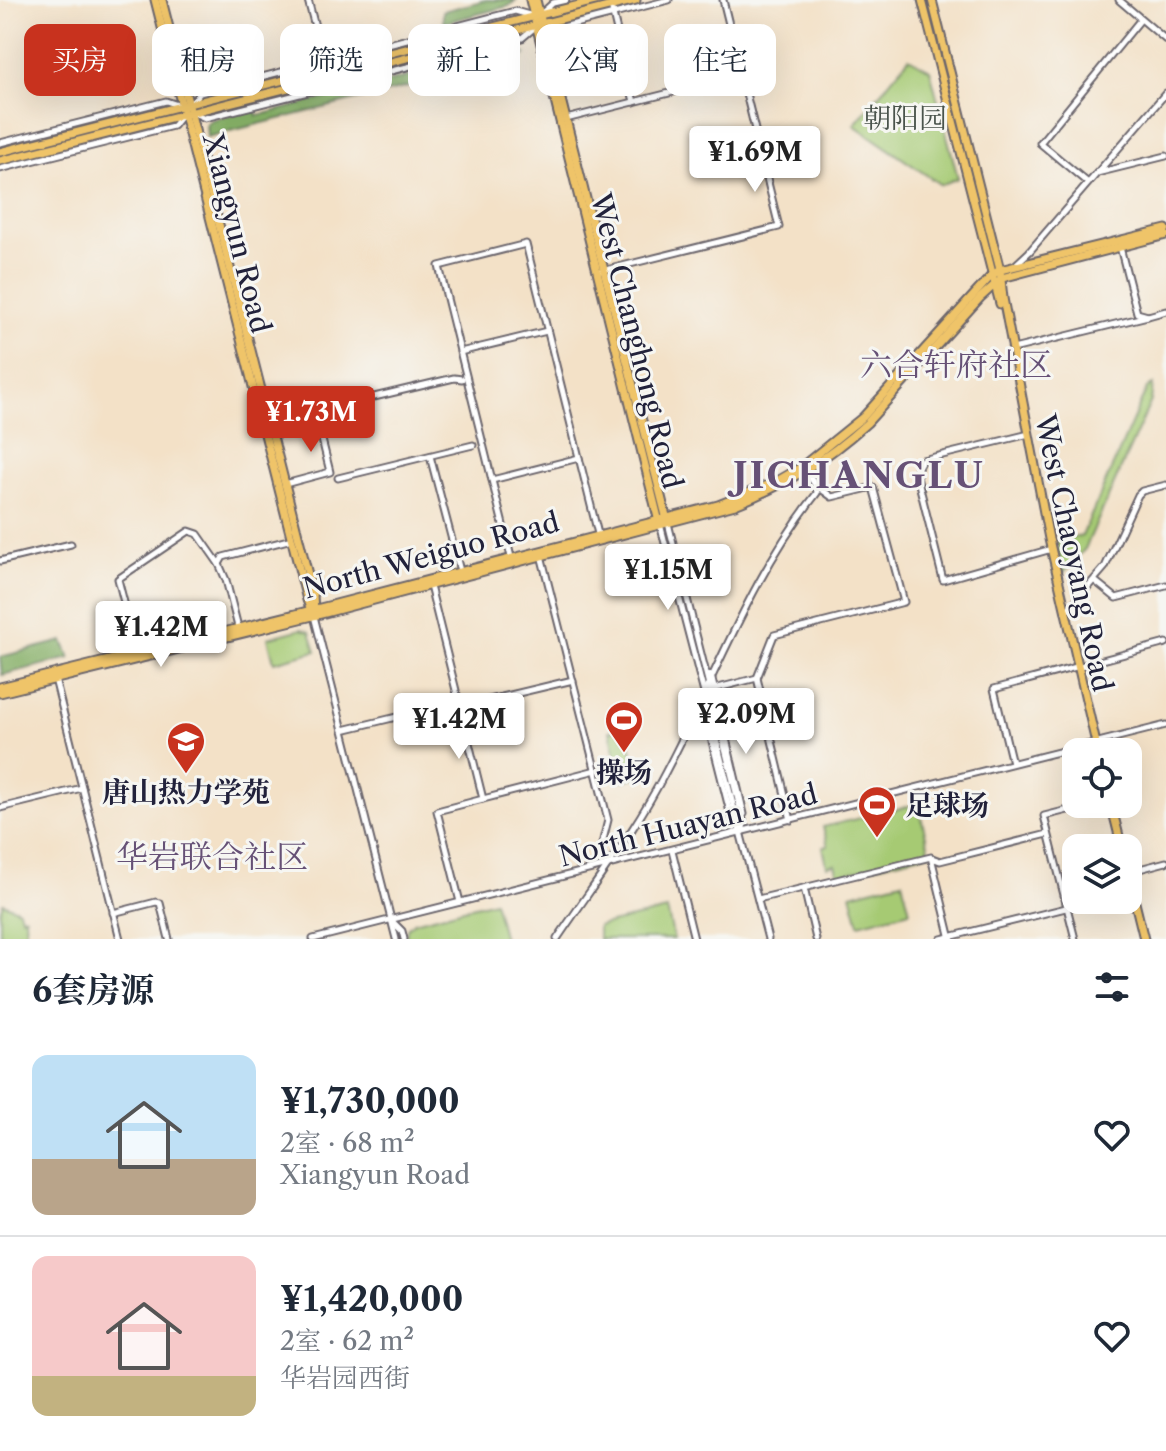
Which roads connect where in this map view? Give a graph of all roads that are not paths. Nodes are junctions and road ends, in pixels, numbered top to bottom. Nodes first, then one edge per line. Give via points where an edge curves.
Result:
1 (155, 0) edge
2 (162, 0) edge
3 (308, 0) edge
4 (530, 0) edge
5 (536, 0) edge
6 (566, 0) edge
7 (599, 0) edge
8 (636, 0) edge
9 (669, 0) edge
10 (723, 0) edge
11 (922, 0) edge
12 (932, 0) edge
13 (1119, 0) edge
14 (612, 10) junction
15 (537, 16) junction
16 (1141, 19) junction
17 (314, 24) edge
18 (463, 24) edge
19 (504, 24) edge
20 (539, 24) edge
21 (544, 24) edge
22 (729, 24) edge
23 (536, 26) edge
24 (1166, 40) edge
25 (392, 61) edge
26 (280, 79) edge
27 (280, 88) edge
28 (1166, 93) edge
29 (664, 94) edge
30 (557, 96) edge
31 (559, 96) edge
32 (746, 96) edge
33 (634, 102) junction
34 (186, 109) junction
35 (566, 119) junction
36 (127, 133) junction
37 (0, 143) edge
38 (0, 152) edge
39 (1166, 156) edge
40 (0, 161) edge
41 (0, 169) edge
42 (1097, 173) junction
43 (1088, 183) junction
44 (1166, 229) edge
45 (1166, 235) edge
46 (1120, 247) junction
47 (1011, 269) junction
48 (601, 271) junction
49 (997, 277) junction
50 (1166, 311) edge
51 (1148, 316) junction
52 (547, 331) junction
53 (1012, 350) junction
54 (460, 352) junction
55 (462, 379) dead end
56 (315, 411) junction
57 (269, 422) junction
58 (1025, 435) junction
59 (473, 445) dead end
60 (430, 456) junction
61 (579, 458) junction
62 (804, 470) junction
63 (338, 478) dead end
64 (492, 480) junction
65 (285, 484) junction
66 (1166, 485) edge
67 (816, 486) junction
68 (663, 521) junction
69 (598, 534) junction
70 (292, 539) junction
71 (71, 544) dead end
72 (1048, 550) junction
73 (541, 554) junction
74 (511, 557) junction
75 (0, 561) edge
76 (219, 564) junction
77 (460, 571) junction
78 (1095, 581) junction
79 (429, 585) junction
80 (1166, 585) edge
81 (313, 611) junction
82 (1065, 613) junction
83 (238, 627) junction
84 (1166, 643) edge
85 (137, 653) junction
86 (1076, 666) junction
87 (54, 677) junction
88 (709, 678) junction
89 (757, 678) junction
90 (573, 680) junction
91 (714, 689) junction
92 (0, 690) edge
93 (702, 694) junction
94 (459, 704) junction
95 (1166, 725) edge
96 (343, 730) junction
97 (1094, 738) edge
98 (1112, 738) edge
99 (1062, 750) edge
100 (1012, 763) junction
101 (596, 770) junction
102 (82, 788) junction
103 (483, 799) junction
104 (0, 808) edge
105 (1062, 812) edge
106 (791, 820) junction
107 (742, 833) junction
108 (1048, 834) junction
109 (672, 850) junction
110 (931, 857) junction
111 (1166, 862) edge
112 (609, 865) junction
113 (1142, 869) edge
114 (804, 888) junction
115 (1062, 889) edge
116 (758, 899) junction
117 (460, 902) junction
118 (1062, 909) edge
119 (113, 913) junction
120 (1069, 914) edge
121 (1137, 914) edge
122 (390, 919) junction
123 (951, 938) edge
124 (120, 939) edge
125 (169, 939) edge
126 (313, 939) edge
127 (396, 939) edge
128 (404, 939) edge
129 (558, 939) edge
130 (694, 939) edge
131 (768, 939) edge
132 (816, 939) edge
133 (941, 939) edge
134 (1075, 939) edge
135 (1144, 939) edge

1 - 34 main road, Xiangyun Road
2 - 34 main road, Xiangyun Road
3 - 17 street
4 - 15 main road, West Changhong Road
5 - 15 main road, West Changhong Road
6 - 15 street
7 - 15 main road
8 - 14 main road
9 - 14 street
10 - 22 street
11 - 49 main road, West Chaoyang Road
12 - 49 main road, West Chaoyang Road
13 - 16 street
14 - 21 main road
14 - 33 street
15 - 18 street via 515,11
15 - 19 main road
15 - 20 main road, West Changhong Road
16 - 24 street
16 - 43 street via 1040,143
23 - 25 main road
26 - 34 main road
27 - 34 main road
28 - 42 street
29 - 33 street
30 - 48 main road, West Changhong Road
31 - 35 main road, West Changhong Road
32 - 48 street via 779,227
33 - 35 street
34 - 36 main road
34 - 37 street via 166,101
34 - 38 main road
34 - 57 main road, Xiangyun Road
34 - 70 main road, Xiangyun Road
35 - 48 main road, West Changhong Road
36 - 40 main road
36 - 41 street
39 - 42 street
42 - 43 street
43 - 47 street
44 - 47 main road
45 - 46 main road
46 - 49 main road
46 - 51 street via 1137,313
47 - 49 main road
48 - 68 main road, West Changhong Road
49 - 53 main road, West Chaoyang Road
49 - 58 main road, West Chaoyang Road
49 - 62 main road, North Weiguo Road via 863,417
50 - 51 street
51 - 53 street
52 - 54 street
52 - 54 street via 526,244 439,266
52 - 61 street
53 - 82 main road, West Chaoyang Road
54 - 64 street
55 - 56 street
56 - 57 street
56 - 65 street via 330,472
57 - 65 main road, Xiangyun Road
58 - 72 main road, West Chaoyang Road
58 - 72 street via 922,460 917,476 943,580
59 - 60 street
60 - 63 street
60 - 77 street
61 - 64 street
61 - 69 street
62 - 67 street
62 - 68 main road, North Weiguo Road via 735,500
64 - 74 street
65 - 81 main road, Xiangyun Road
66 - 78 street via 1138,495
67 - 88 street via 817,493 779,544
67 - 89 street via 832,497 873,487 904,602 779,632
68 - 69 main road, North Weiguo Road
68 - 73 main road, North Weiguo Road
68 - 88 street, West Changhong Road
68 - 93 street, West Changhong Road
69 - 74 main road, North Weiguo Road
70 - 76 street via 225,555
70 - 81 main road, Xiangyun Road
71 - 75 street
72 - 86 main road, West Chaoyang Road
73 - 79 main road, North Weiguo Road
73 - 90 street
74 - 77 main road, North Weiguo Road
76 - 83 street
76 - 85 street via 198,534 189,531 118,579
77 - 81 main road, North Weiguo Road
78 - 80 street via 1116,598
78 - 82 street
79 - 81 main road, North Weiguo Road
79 - 94 street
81 - 83 main road, North Weiguo Road
81 - 87 main road, North Weiguo Road
81 - 96 street, Xiangyun Road
82 - 86 main road, West Chaoyang Road
83 - 85 main road, North Weiguo Road
84 - 86 street
85 - 87 main road, North Weiguo Road
86 - 97 main road, West Chaoyang Road
86 - 100 street via 994,689
87 - 92 main road, North Weiguo Road
87 - 102 street
88 - 91 street
88 - 93 street
88 - 107 street
89 - 91 street
89 - 106 street
90 - 94 street
90 - 101 street
91 - 107 street via 746,823
93 - 107 street, West Changhong Road
93 - 112 street via 666,771
94 - 96 street
94 - 103 street
95 - 98 street, North Huayan Road
96 - 122 street, Xiangyun Road
99 - 100 street, North Huayan Road
100 - 106 street, North Huayan Road
101 - 103 street
101 - 112 street via 608,820 600,852
102 - 104 street
102 - 119 street
103 - 117 street via 437,811
105 - 108 street via 1044,816
106 - 107 street, North Huayan Road
107 - 109 street, North Huayan Road
107 - 116 street
108 - 110 street via 940,861
108 - 115 street
109 - 112 street, North Huayan Road
109 - 130 street
110 - 114 street
110 - 123 street
111 - 113 street
112 - 117 street, North Huayan Road
112 - 129 street
114 - 116 street
114 - 132 street
116 - 131 street
117 - 122 street, North Huayan Road
118 - 123 street
119 - 124 street
119 - 125 street via 160,903
120 - 134 street
121 - 135 main road
122 - 126 street, North Huayan Road
122 - 127 street, Xiangyun Road
122 - 128 street
123 - 133 street

